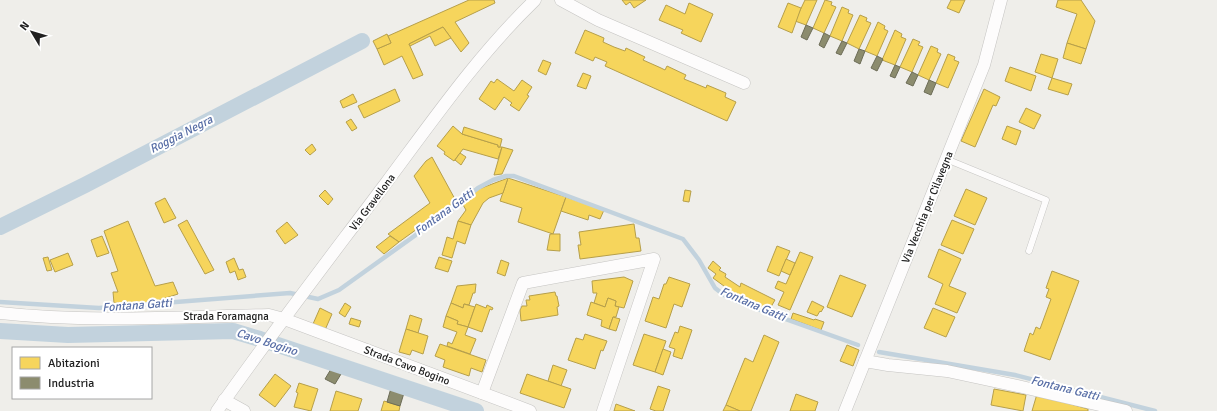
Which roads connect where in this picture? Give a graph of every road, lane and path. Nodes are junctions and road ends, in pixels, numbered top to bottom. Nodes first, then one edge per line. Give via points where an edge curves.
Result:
1 (535, 0) edge
2 (561, 0) edge
3 (1001, 0) edge
4 (744, 83) dead end
5 (946, 159) junction
6 (1028, 251) dead end
7 (0, 313) edge
8 (284, 319) junction
9 (865, 361) junction
10 (482, 393) junction
11 (224, 400) junction
12 (217, 411) edge
13 (244, 411) edge
14 (530, 411) edge
15 (603, 411) edge
16 (845, 411) edge
17 (1126, 411) edge

1 - 8 street, Via Gravellona via 515,19 476,65
2 - 4 street via 598,20
3 - 5 street, Via Vecchia per Cilavegna via 984,65
5 - 6 lane via 1046,200
5 - 9 street, Via Vecchia per Cilavegna
7 - 8 street, Strada Foramagna via 100,318 269,315
8 - 10 street, Strada Cavo Bogino
8 - 11 street, Via Gravellona
9 - 16 street, Via Vecchia per Cilavegna
9 - 17 street via 947,371
10 - 14 street, Strada Cavo Bogino
10 - 15 street via 523,283 654,259
11 - 12 street, Via Gravellona
11 - 13 street

